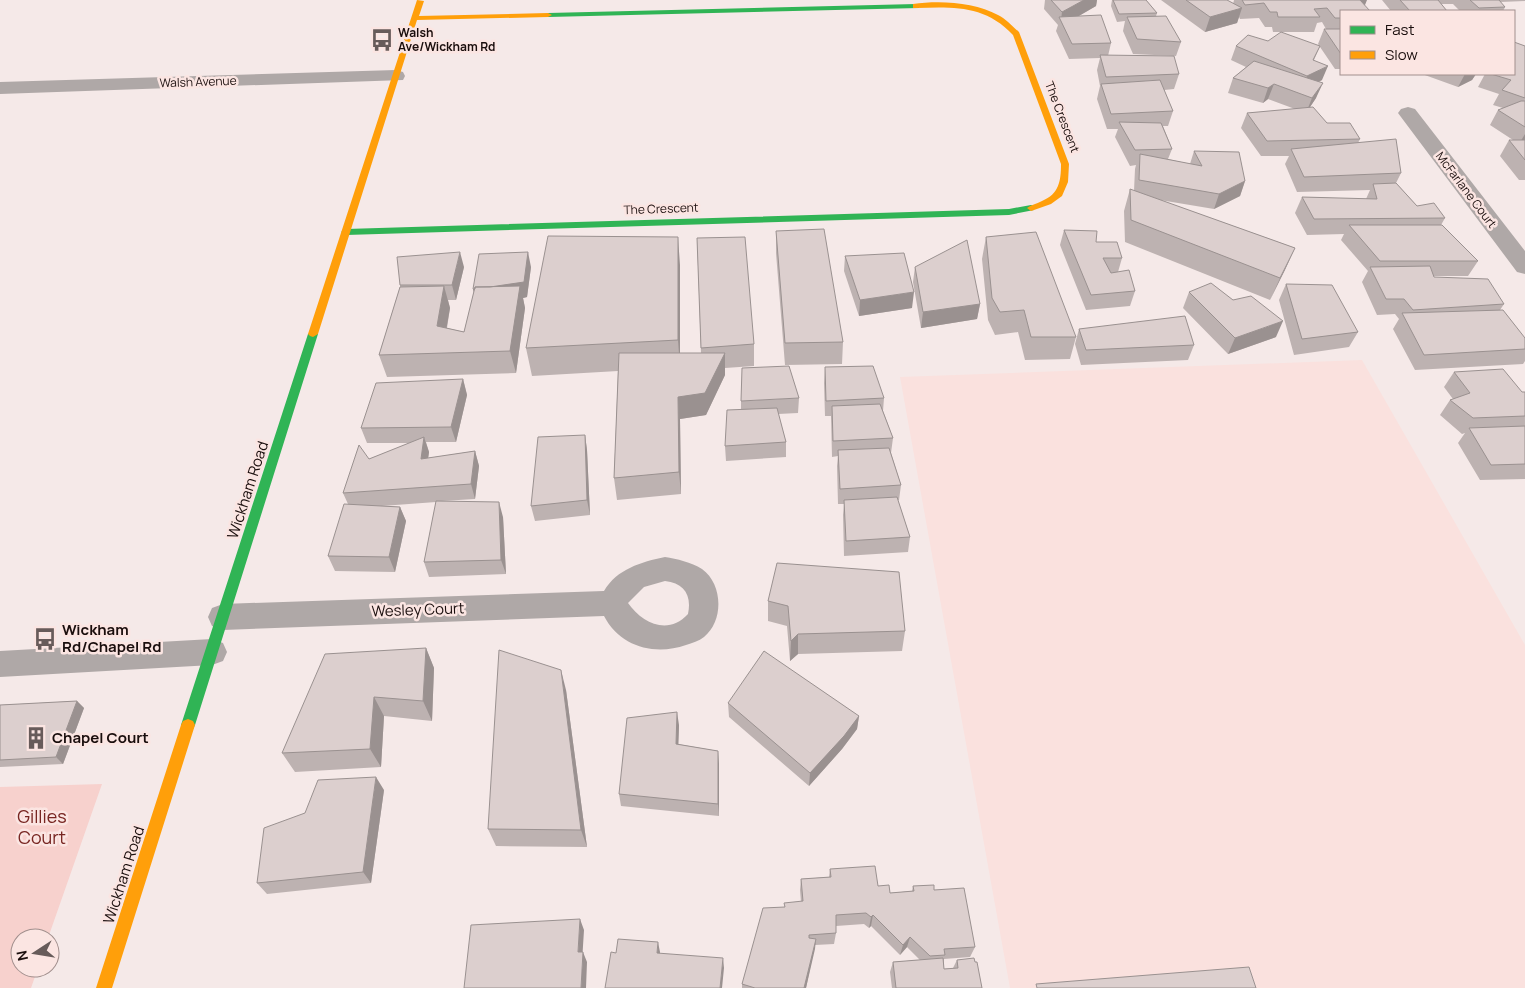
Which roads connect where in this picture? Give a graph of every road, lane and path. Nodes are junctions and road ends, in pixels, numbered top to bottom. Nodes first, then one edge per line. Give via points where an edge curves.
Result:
1 (420, 0) edge
2 (414, 18) junction
3 (396, 76) junction
4 (2, 91) edge
5 (1408, 113) dead end
6 (346, 232) junction
7 (1525, 267) edge
8 (612, 603) dead end
9 (223, 617) junction
10 (212, 652) junction
11 (0, 664) edge
12 (104, 988) edge

1 - 2 street, Wickham Road
2 - 3 street, Wickham Road
2 - 6 street, The Crescent via 946,5 974,7 1003,20 1016,34 1065,164 1067,180 1054,200 1027,210 1010,212
3 - 4 street, Walsh Avenue
3 - 6 street, Wickham Road
5 - 7 street, McFarlane Court
6 - 9 street, Wickham Road
8 - 9 street, Wesley Court
9 - 10 street, Wickham Road
10 - 11 street
10 - 12 street, Wickham Road

